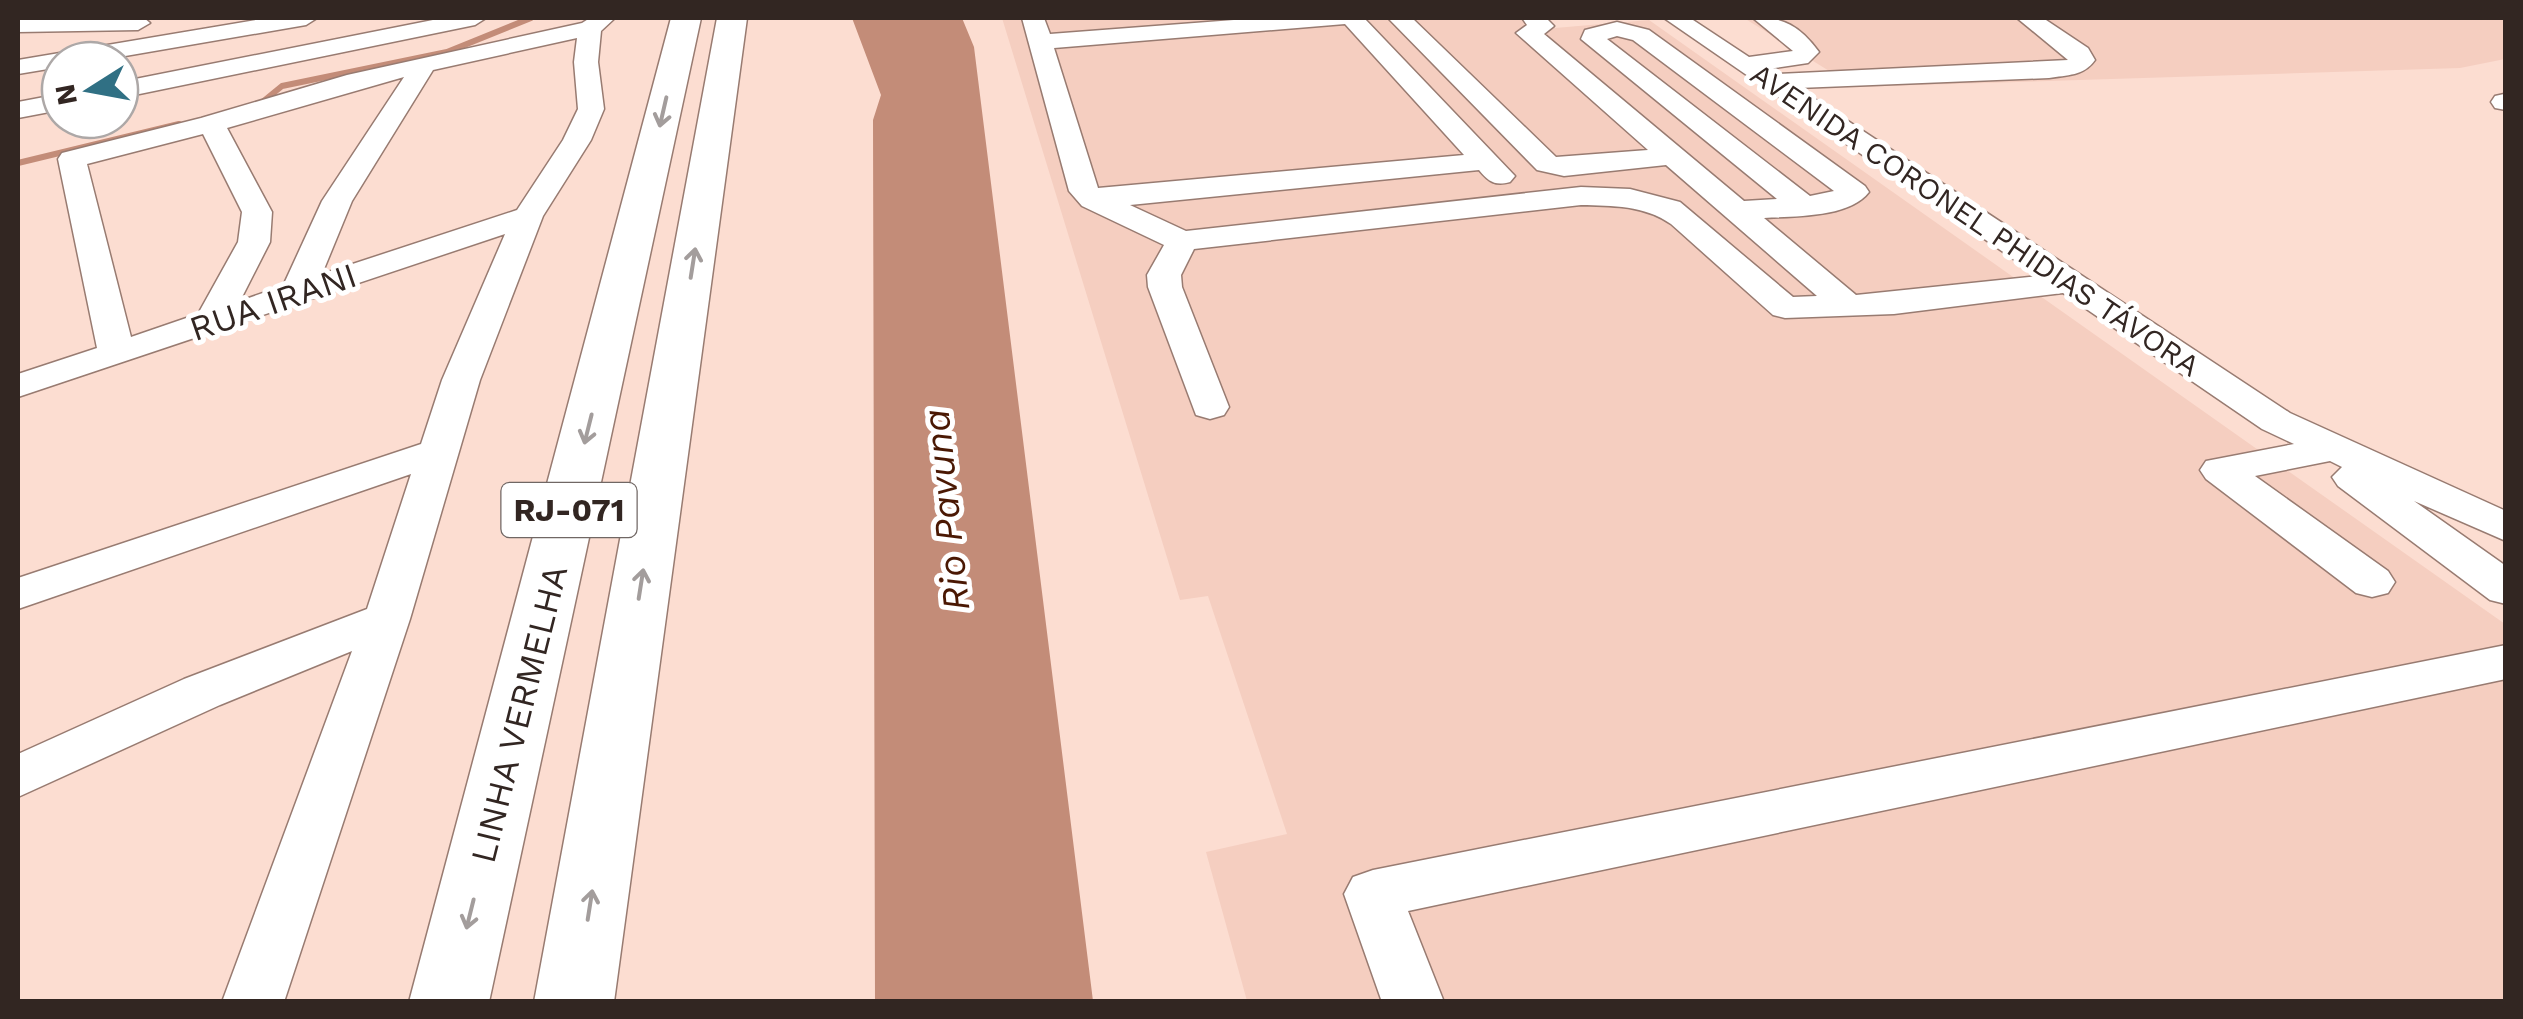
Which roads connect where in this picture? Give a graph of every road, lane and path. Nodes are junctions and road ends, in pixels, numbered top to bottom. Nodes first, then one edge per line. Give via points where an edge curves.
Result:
1 (306, 18) edge
2 (475, 18) edge
3 (686, 18) edge
4 (732, 18) edge
5 (1340, 18) edge
6 (1352, 18) edge
7 (1400, 18) edge
8 (1534, 18) edge
9 (1674, 18) edge
10 (1764, 18) edge
11 (2028, 18) edge
12 (220, 20) edge
13 (597, 23) edge
14 (18, 26) edge
15 (1036, 30) edge
16 (161, 40) junction
17 (424, 65) junction
18 (18, 67) edge
19 (1756, 73) junction
20 (140, 86) edge
21 (210, 124) junction
22 (1672, 156) junction
23 (1486, 161) junction
24 (1093, 200) junction
25 (1524, 202) junction
26 (1802, 204) junction
27 (1737, 211) junction
28 (528, 216) junction
29 (1182, 241) junction
30 (2054, 275) junction
31 (297, 294) junction
32 (1845, 304) junction
33 (210, 324) junction
34 (117, 354) junction
35 (18, 386) edge
36 (1210, 406) dead end
37 (2276, 421) junction
38 (440, 450) junction
39 (2319, 452) junction
40 (2506, 528) edge
41 (2372, 582) dead end
42 (2506, 590) edge
43 (18, 594) edge
44 (386, 619) junction
45 (2506, 662) edge
46 (18, 777) edge
47 (254, 1002) edge
48 (449, 1002) edge
49 (574, 1002) edge
50 (1412, 1002) edge

1 - 16 street
2 - 20 street
3 -> 48 highway, LINHA VERMELHA / RJ-071
49 -> 4 highway, RJ-071
5 - 15 street
6 - 23 street
7 - 22 street via 1546,164
8 - 22 street via 1542,26 1528,33
9 - 19 street, AVENIDA CORONEL PHIDIAS TÁVORA
10 - 19 street via 1808,52
11 - 19 street via 2084,60 2049,70
12 - 14 street
12 - 16 street
13 - 17 street
13 - 28 street via 586,62 591,109
15 - 24 street via 1084,191
16 - 18 street
17 - 21 street
17 - 31 street via 337,202
19 - 30 street, AVENIDA CORONEL PHIDIAS TÁVORA
21 - 33 street via 257,212 254,242
21 - 34 street via 72,159
22 - 27 street
23 - 24 street
23 - 25 street
24 - 29 street
25 - 29 street
25 - 32 street via 1607,196 1651,202 1682,217 1785,308
26 - 26 street via 1854,192 1641,35 1617,29 1592,34
26 - 27 street
27 - 32 street
28 - 31 street, RUA IRANI
28 - 38 street
29 - 36 street via 1165,287
30 - 32 street via 1894,304
30 - 37 street, AVENIDA CORONEL PHIDIAS TÁVORA
31 - 33 street, RUA IRANI
33 - 34 street, RUA IRANI
34 - 35 street, RUA IRANI
37 - 39 street, AVENIDA CORONEL PHIDIAS TÁVORA
37 - 40 street, AVENIDA CORONEL PHIDIAS TÁVORA
38 - 43 street
38 - 44 street
39 - 41 street via 2220,470
39 - 42 street, AVENIDA CORONEL PHIDIAS TÁVORA
44 - 46 street via 202,692
44 - 47 street
45 - 50 street via 1373,894

